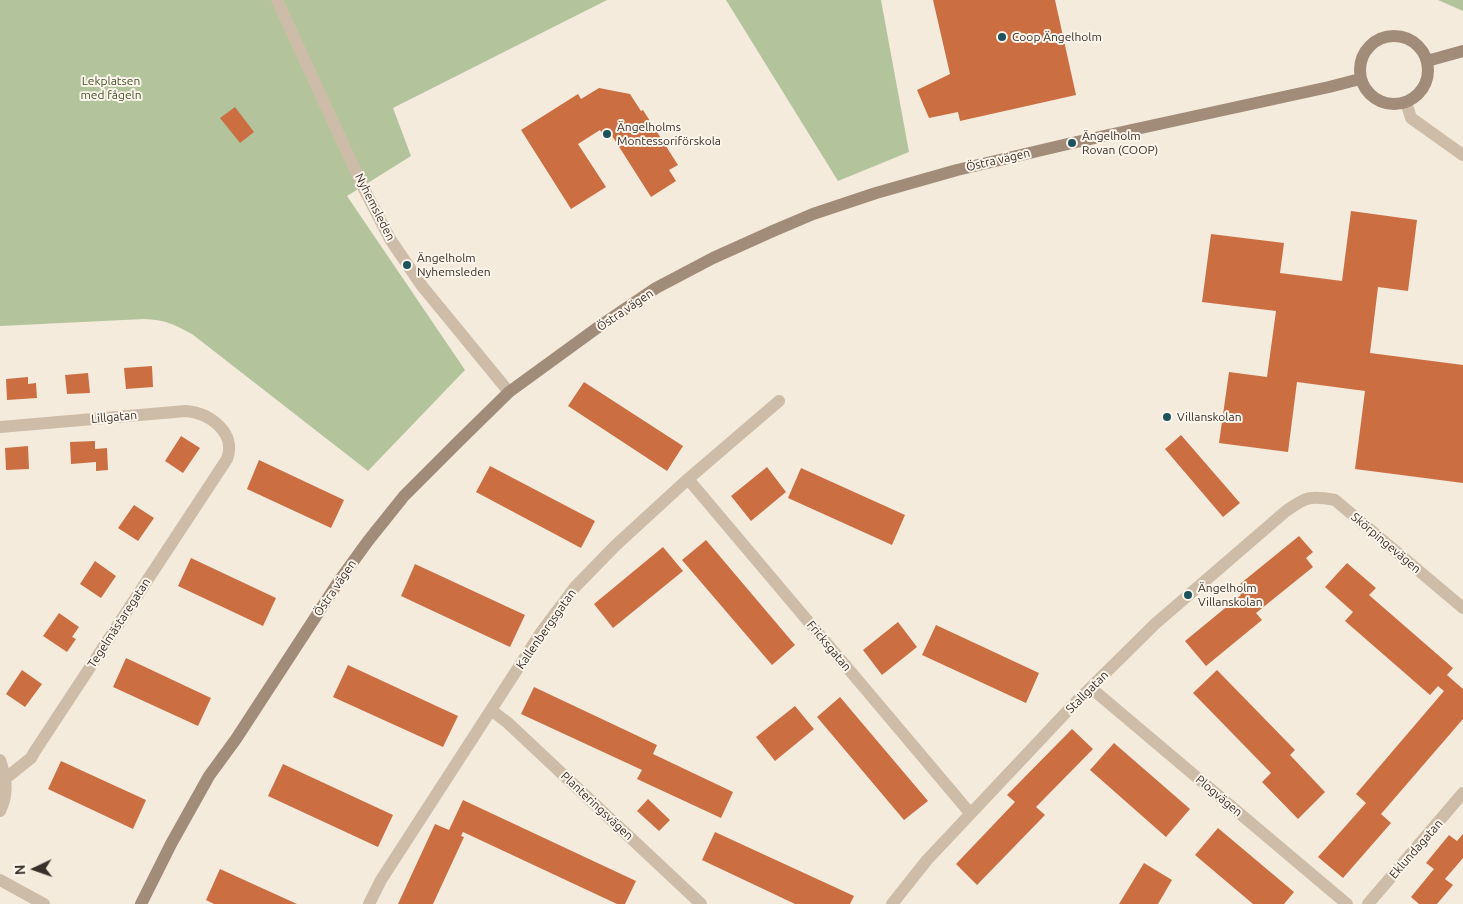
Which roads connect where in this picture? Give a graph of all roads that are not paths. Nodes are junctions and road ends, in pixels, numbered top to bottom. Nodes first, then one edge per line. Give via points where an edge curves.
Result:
1 (277, 0) edge
2 (1463, 51) edge
3 (1427, 61) junction
4 (1360, 79) junction
5 (1406, 102) junction
6 (1463, 155) edge
7 (509, 392) junction
8 (779, 401) dead end
9 (0, 427) edge
10 (223, 430) joint
11 (688, 479) junction
12 (1302, 500) joint
13 (1463, 608) edge
14 (1091, 688) junction
15 (491, 710) junction
16 (0, 760) edge
17 (6, 778) junction
18 (1463, 793) edge
19 (0, 810) edge
20 (970, 813) junction
21 (0, 880) edge
22 (44, 904) edge
23 (141, 904) edge
24 (369, 904) edge
25 (701, 904) edge
26 (892, 904) edge
27 (1347, 904) edge
28 (1368, 904) edge

1 - 7 street, Nyhemsleden via 390,239 427,292
2 - 3 main road
3 - 4 main road via 1422,50 1404,36 1380,38 1362,54
3 - 5 main road via 1428,74 1424,86 1417,96
4 - 5 main road via 1373,98 1384,103
4 - 7 main road, Östra vägen via 957,170 832,207 773,230 656,288
5 - 6 street via 1411,118
7 - 23 main road, Östra vägen via 404,496 339,581 209,776
8 - 11 street, Kallenbergsgatan
9 - 10 street, Lillgatan via 179,411 204,415
10 - 17 street, Tegelmästaregatan via 229,445 226,459 31,758
11 - 15 street, Kallenbergsgatan via 575,587 542,630
11 - 20 street, Fricksgatan
12 - 13 street, Skörpingevägen via 1318,497 1335,500
12 - 14 street, Stallgatan via 1286,510 1155,624
14 - 20 street, Stallgatan
14 - 27 street, Plogvägen
15 - 24 street, Kallenbergsgatan via 381,880
15 - 25 street, Planteringsvägen
16 - 17 street
17 - 19 street via 6,796
18 - 28 street, Eklundagatan
20 - 26 street, Stallgatan
21 - 22 street

